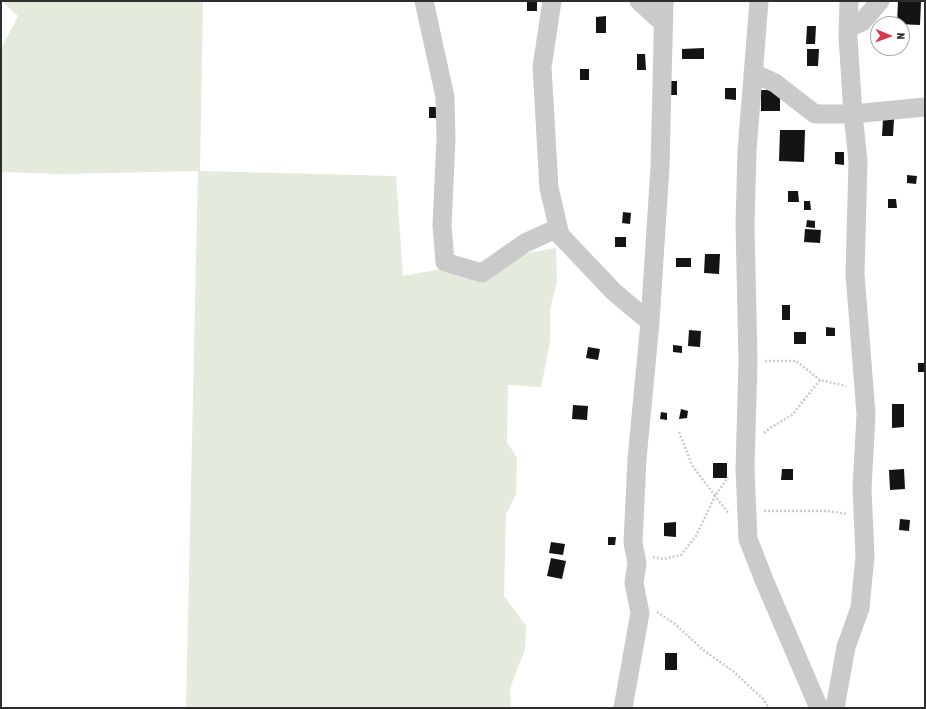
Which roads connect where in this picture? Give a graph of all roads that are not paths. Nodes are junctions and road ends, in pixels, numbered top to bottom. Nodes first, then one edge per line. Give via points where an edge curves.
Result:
1 (424, 1) edge
2 (552, 1) edge
3 (639, 1) edge
4 (664, 1) edge
5 (759, 1) edge
6 (849, 1) edge
7 (880, 1) edge
8 (663, 23) junction
9 (848, 28) junction
10 (753, 73) junction
11 (925, 107) edge
12 (853, 114) junction
13 (558, 228) junction
14 (650, 322) junction
15 (623, 708) edge
16 (819, 708) edge
17 (835, 708) edge

1 - 13 street via 445,97 442,226 445,262 482,273 525,243
2 - 13 street via 542,67 549,188
3 - 8 street
4 - 8 street
5 - 10 street
6 - 9 street
7 - 9 street via 862,22
8 - 14 street via 660,167
9 - 12 street
10 - 12 street via 775,83 815,114
10 - 16 street via 745,225 748,538
11 - 12 street
12 - 17 street via 858,161 855,274 866,414 862,489 864,556 860,608 846,647
13 - 14 street via 560,235 614,292
14 - 15 street via 637,460 633,543 637,563 634,583 640,613

